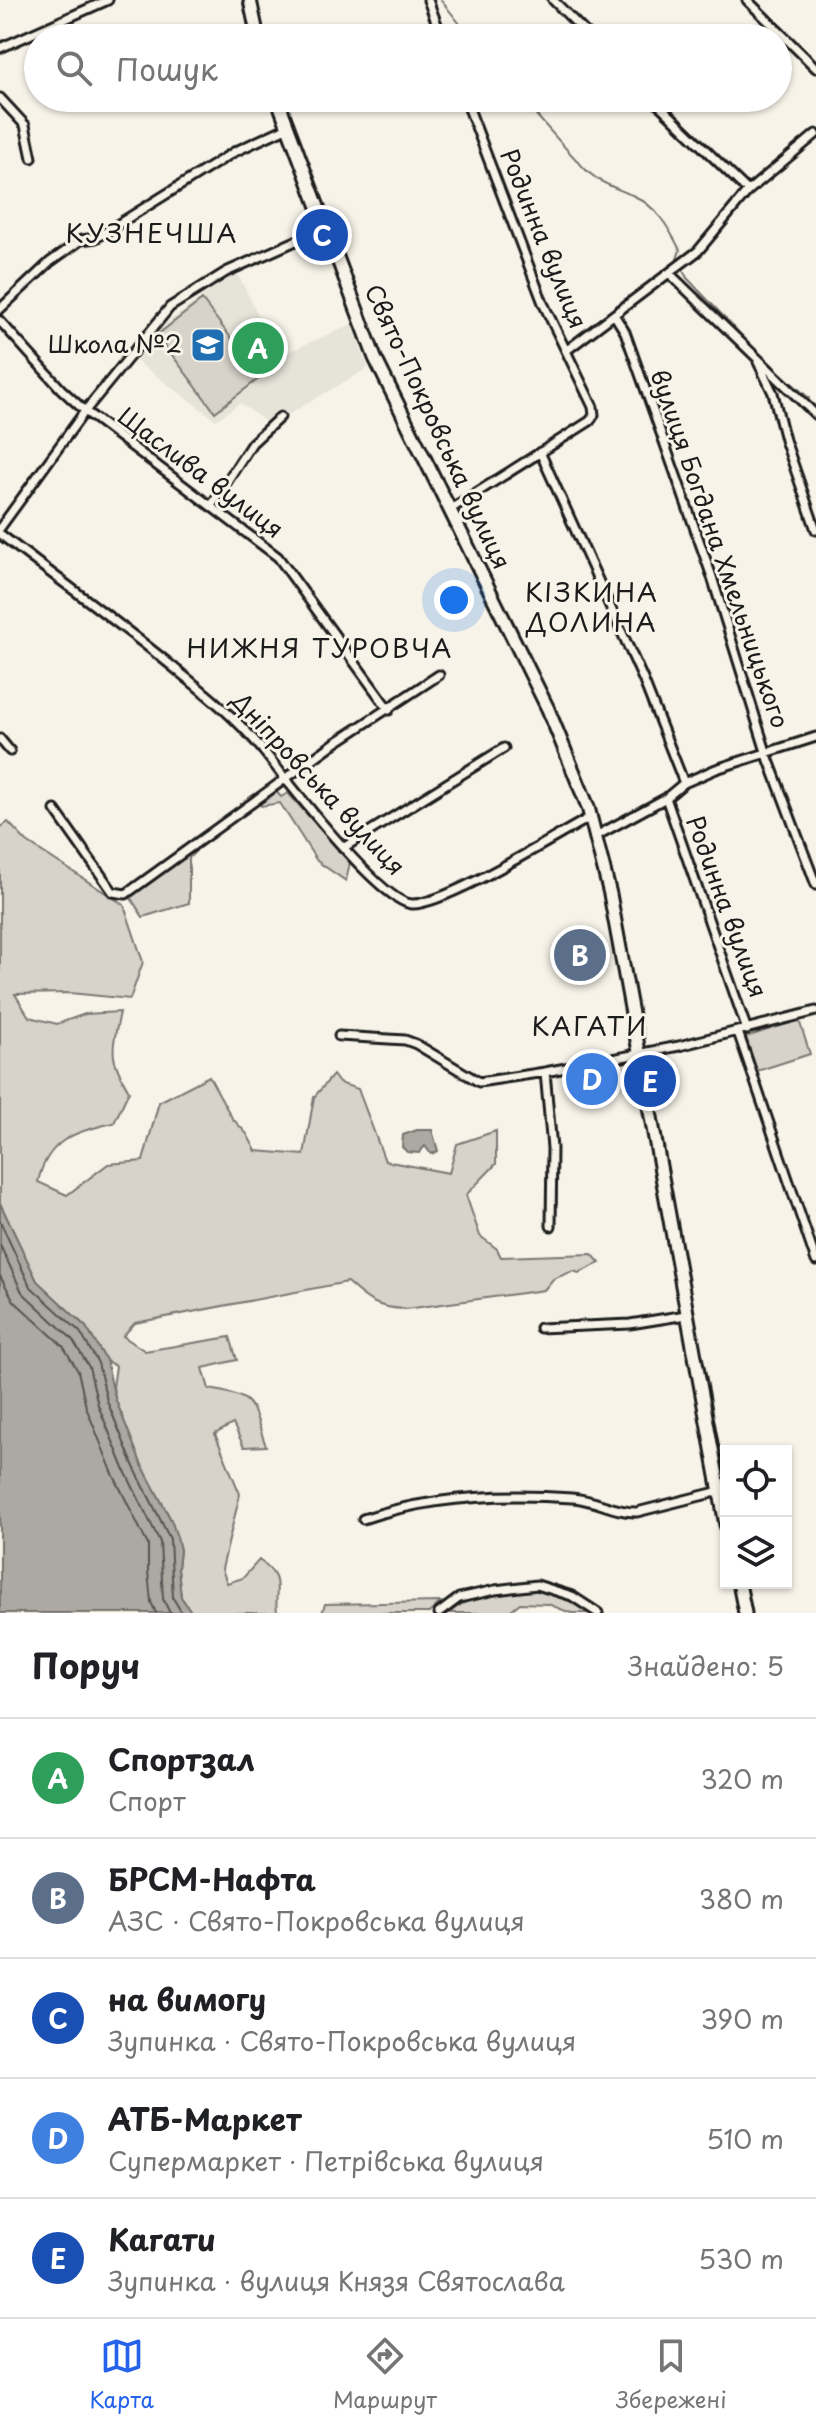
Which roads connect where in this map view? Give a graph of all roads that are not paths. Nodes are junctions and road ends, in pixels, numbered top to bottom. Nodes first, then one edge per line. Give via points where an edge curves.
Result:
1 (108, 0) edge
2 (250, 0) edge
3 (428, 0) edge
4 (553, 0) edge
5 (747, 0) edge
6 (54, 24) edge
7 (255, 24) edge
8 (437, 24) edge
9 (577, 24) edge
10 (771, 24) edge
11 (24, 37) edge
12 (792, 44) edge
13 (0, 48) edge
14 (816, 68) edge
15 (0, 98) edge
16 (281, 112) edge
17 (470, 112) edge
18 (666, 112) edge
19 (286, 128) junction
20 (814, 138) edge
21 (32, 158) dead end
22 (748, 191) junction
23 (325, 228) junction
24 (670, 274) junction
25 (0, 309) edge
26 (615, 316) junction
27 (0, 321) edge
28 (567, 350) junction
29 (758, 361) junction
30 (85, 411) junction
31 (816, 415) edge
32 (280, 417) dead end
33 (540, 452) junction
34 (211, 506) junction
35 (449, 510) junction
36 (0, 528) edge
37 (816, 530) edge
38 (0, 534) edge
39 (439, 675) dead end
40 (389, 710) junction
41 (816, 737) edge
42 (0, 739) edge
43 (504, 748) dead end
44 (10, 751) dead end
45 (767, 755) junction
46 (284, 779) junction
47 (684, 783) junction
48 (666, 798) junction
49 (55, 810) dead end
50 (591, 817) junction
51 (596, 836) junction
52 (343, 848) junction
53 (816, 885) edge
54 (816, 1011) edge
55 (742, 1031) junction
56 (339, 1036) dead end
57 (639, 1050) junction
58 (545, 1072) junction
59 (551, 1226) dead end
60 (816, 1261) edge
61 (686, 1315) junction
62 (540, 1328) dead end
63 (720, 1491) joint
64 (363, 1519) dead end
65 (740, 1589) edge
66 (439, 1613) edge
67 (598, 1613) edge
68 (745, 1613) edge

1 - 6 street
2 - 7 main road
3 - 8 street
4 - 9 street
5 - 10 street
11 - 13 street
12 - 14 street
15 - 21 street via 25,125
16 - 19 main road, Свято-Покровська вулиця
17 - 28 street, Родинна вулиця via 543,303
18 - 22 street
19 - 23 main road, Свято-Покровська вулиця
19 - 25 street via 234,152 96,238 81,240
20 - 22 street, Родинна вулиця
22 - 24 street, Родинна вулиця via 705,245
23 - 30 street via 226,272 170,307
23 - 35 main road, Свято-Покровська вулиця via 375,358
24 - 26 street, Родинна вулиця
24 - 29 street
26 - 28 street, Родинна вулиця
26 - 45 street, вулиця Богдана Хмельницького via 712,577
27 - 30 street, Щаслива вулиця
28 - 33 street, Родинна вулиця via 594,415
29 - 31 street
29 - 37 street
30 - 34 street, Щаслива вулиця
30 - 36 street
32 - 34 street via 252,443
33 - 35 street
33 - 47 street, Родинна вулиця
34 - 40 street, Щаслива вулиця via 278,557
35 - 50 main road, Свято-Покровська вулиця via 548,709
38 - 46 street, Дніпровська вулиця via 234,717
39 - 40 street
40 - 46 street
41 - 45 street
42 - 44 street
43 - 52 street
45 - 47 street
45 - 53 street, вулиця Богдана Хмельницького
46 - 49 street via 120,895
46 - 52 street, Дніпровська вулиця
47 - 48 street
48 - 51 street
48 - 55 street, Родинна вулиця
50 - 51 main road, Свято-Покровська вулиця
50 - 52 street, Дніпровська вулиця via 423,904 396,898
51 - 57 main road, Свято-Покровська вулиця
54 - 55 street
55 - 57 street
55 - 60 street, Родинна вулиця
56 - 58 street via 405,1040 479,1082
57 - 58 street
57 - 61 main road, Свято-Покровська вулиця
58 - 59 street via 552,1148
61 - 62 street
61 - 63 main road, Свято-Покровська вулиця
63 - 64 street via 627,1513 572,1498 460,1499 396,1508
65 - 68 main road
66 - 67 street via 459,1598 537,1585 572,1596

